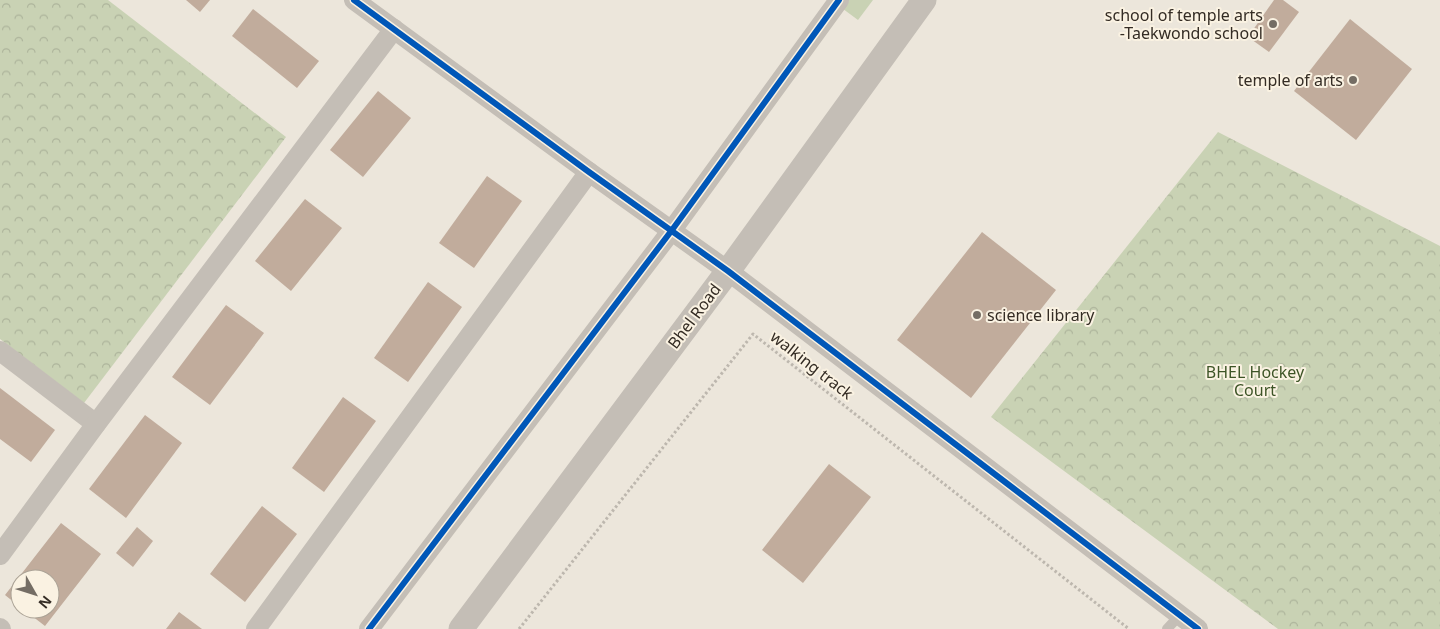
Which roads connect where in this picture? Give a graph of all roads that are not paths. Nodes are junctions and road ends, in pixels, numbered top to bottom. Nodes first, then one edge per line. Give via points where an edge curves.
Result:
1 (354, 0) edge
2 (838, 0) edge
3 (924, 0) edge
4 (394, 29) junction
5 (589, 172) junction
6 (672, 230) junction
7 (728, 270) junction
8 (0, 351) edge
9 (96, 424) junction
10 (0, 554) edge
11 (1173, 622) edge
12 (256, 629) edge
13 (368, 629) edge
14 (460, 629) edge
15 (1198, 629) edge

1 - 4 street
2 - 6 street
3 - 7 street, Bhel Road
4 - 5 street
4 - 9 street
5 - 6 street
5 - 12 street
6 - 7 street
6 - 13 street
7 - 11 street
7 - 14 street, Bhel Road
8 - 9 street
9 - 10 street
11 - 15 street

